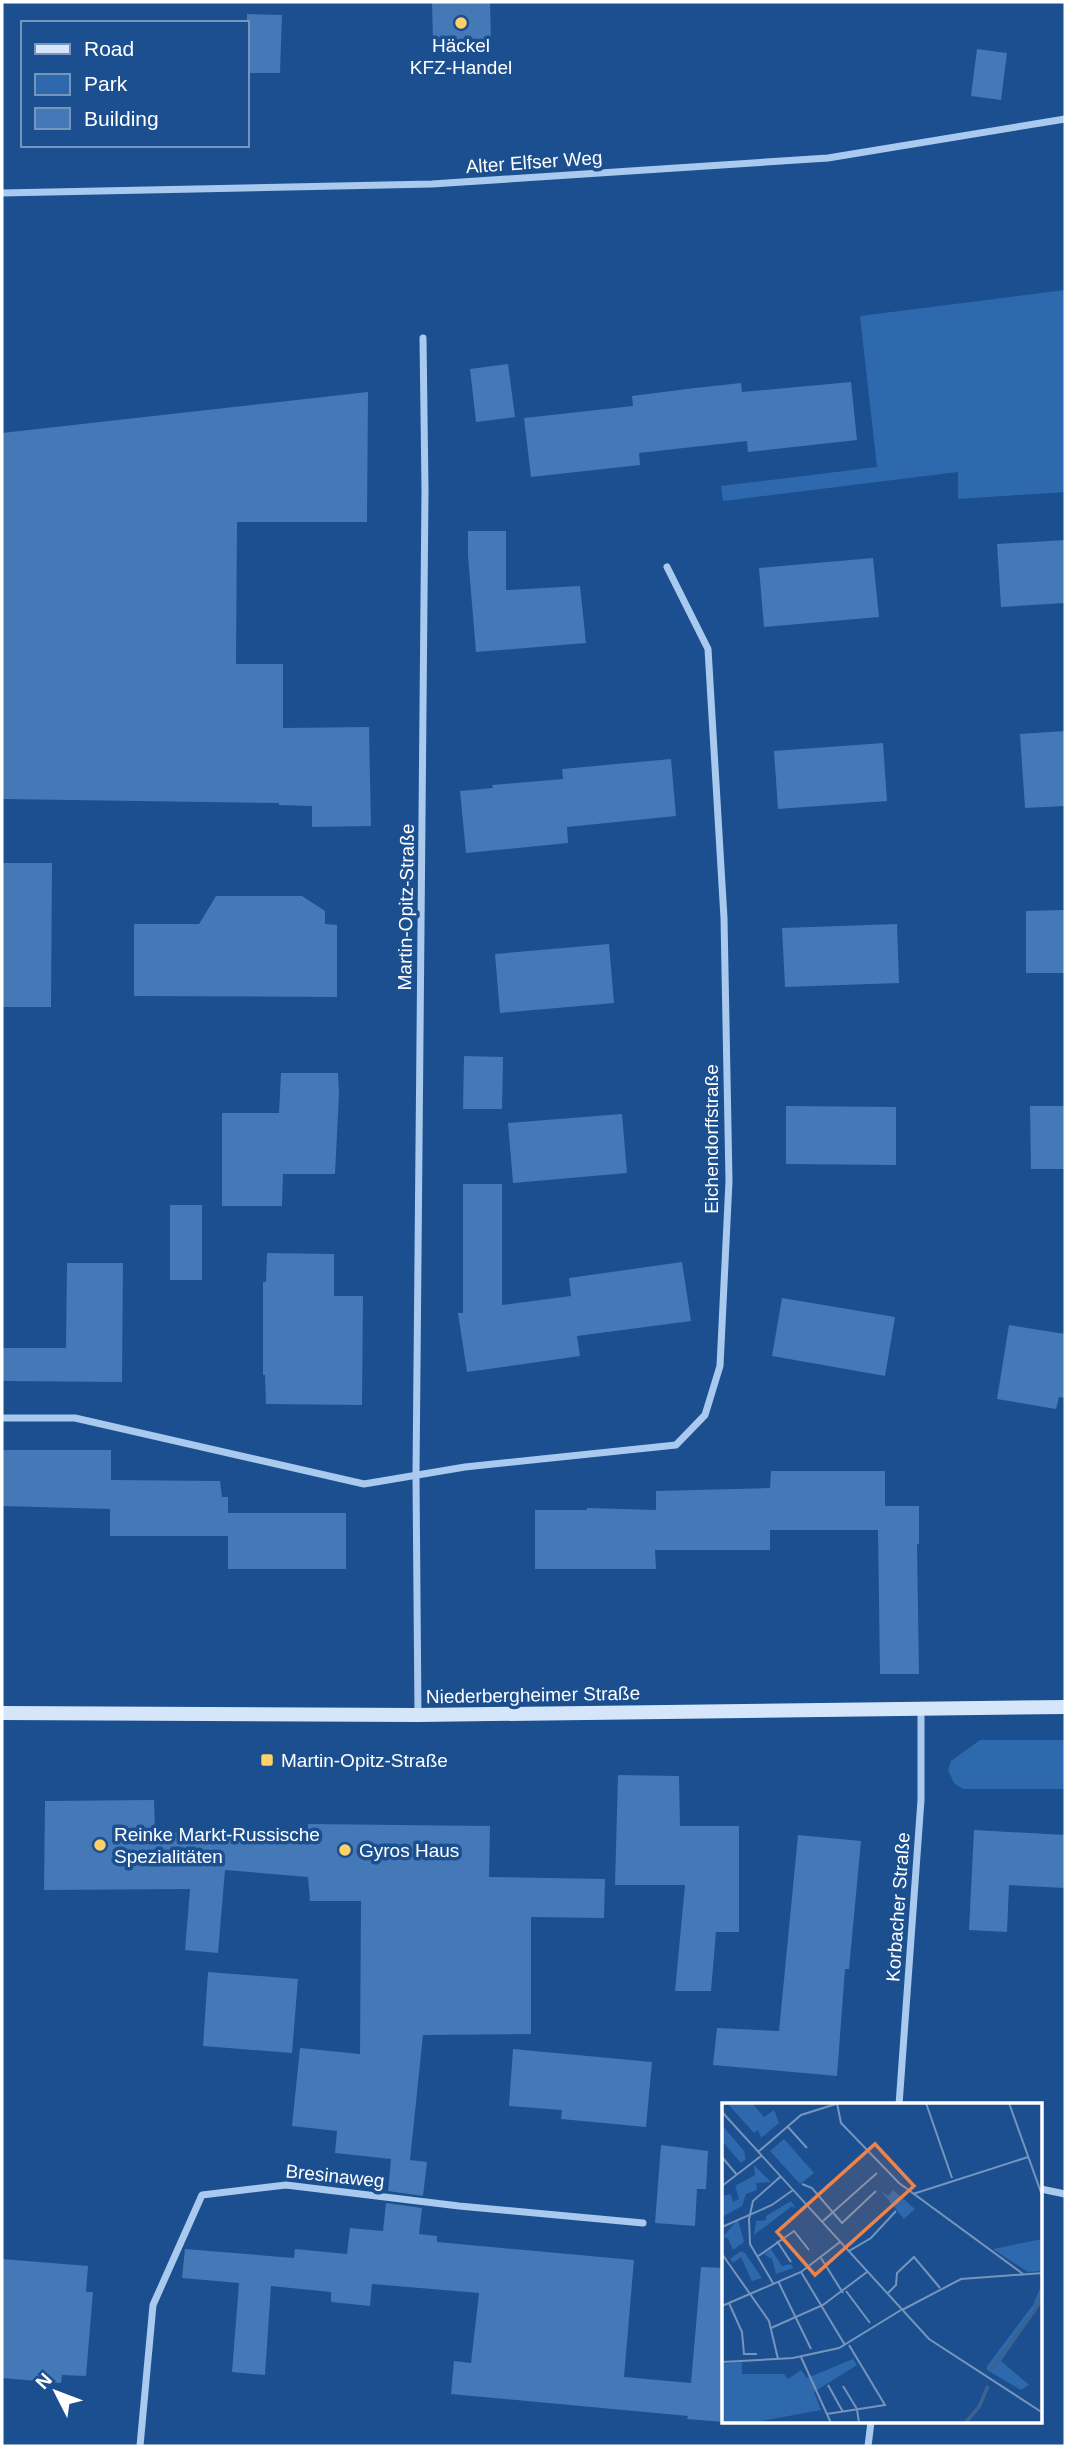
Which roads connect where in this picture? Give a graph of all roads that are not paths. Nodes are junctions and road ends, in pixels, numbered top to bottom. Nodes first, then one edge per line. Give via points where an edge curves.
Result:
1 (1065, 120) edge
2 (2, 193) edge
3 (423, 338) dead end
4 (667, 567) dead end
5 (2, 1418) edge
6 (416, 1476) junction
7 (1065, 1707) edge
8 (921, 1711) junction
9 (2, 1713) edge
10 (418, 1715) junction
11 (899, 2103) edge
12 (1042, 2189) edge
13 (1065, 2194) edge
14 (643, 2223) dead end
15 (871, 2424) edge
16 (140, 2446) edge
17 (868, 2446) edge

1 - 2 street, Alter Elfser Weg via 828,158 432,184
3 - 6 street, Martin-Opitz-Straße
4 - 6 street, Eichendorffstraße via 708,649 724,918 729,1181 720,1366 705,1415 676,1445
5 - 6 street via 75,1418 364,1484
6 - 10 street, Martin-Opitz-Straße
7 - 8 main road, Niederbergheimer Straße
8 - 10 main road, Niederbergheimer Straße
8 - 11 street, Korbacher Straße via 921,1800
9 - 10 main road, Niederbergheimer Straße
12 - 13 street
14 - 16 street, Bresinaweg via 286,2185 202,2195 153,2305
15 - 17 street

